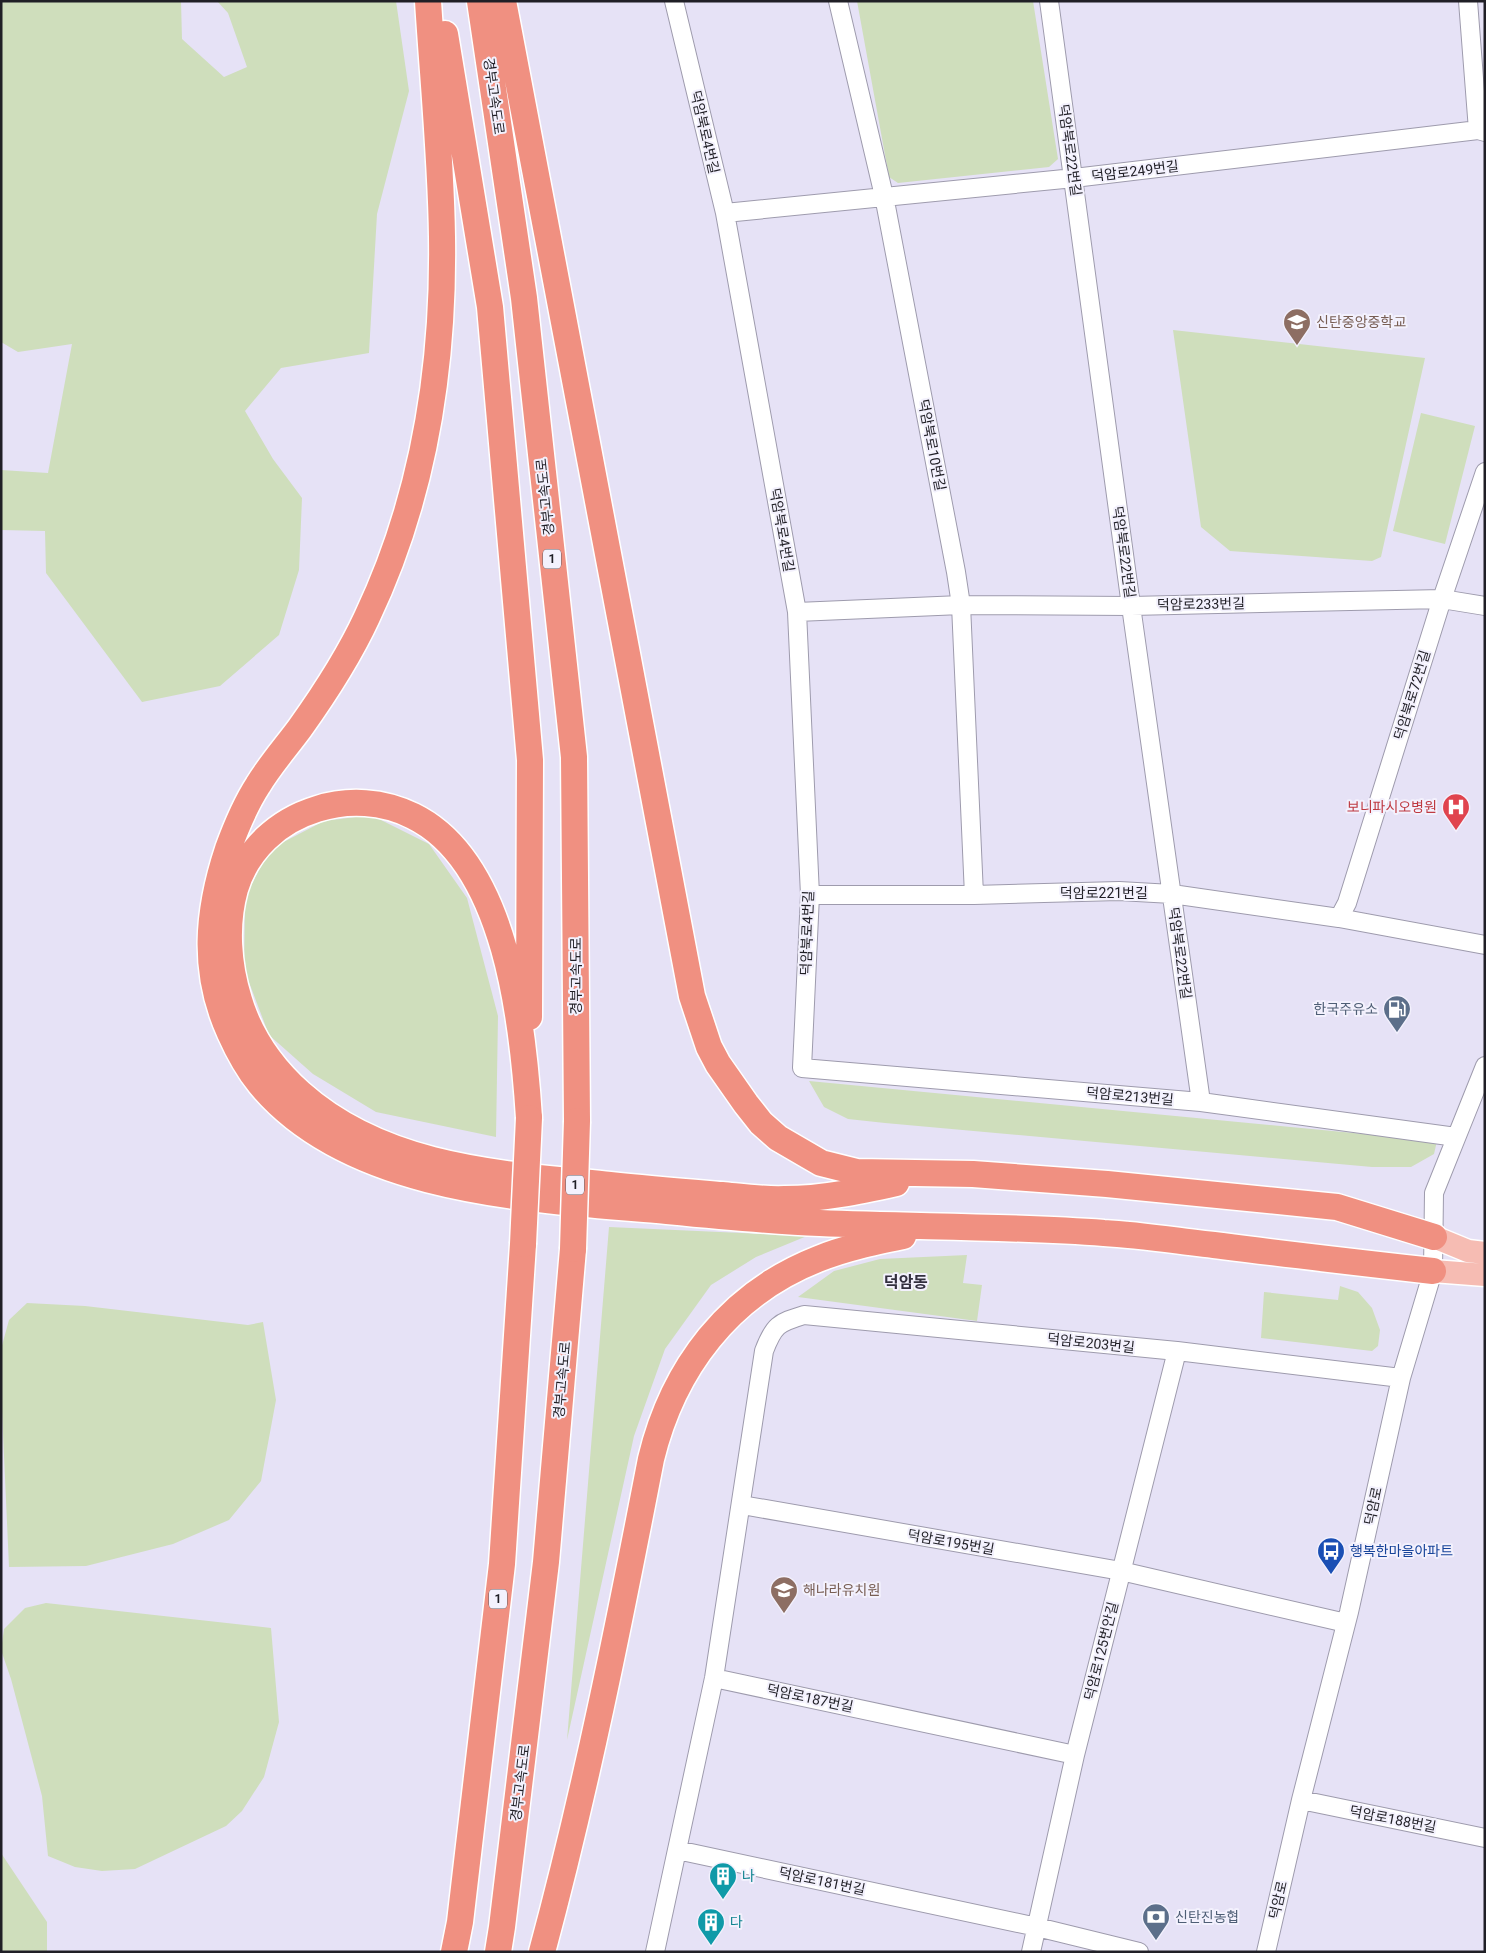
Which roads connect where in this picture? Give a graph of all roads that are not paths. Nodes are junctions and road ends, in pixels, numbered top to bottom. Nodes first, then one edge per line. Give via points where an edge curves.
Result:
1 (428, 1) edge
2 (439, 1) edge
3 (480, 1) edge
4 (502, 1) edge
5 (674, 1) edge
6 (838, 1) edge
7 (1049, 1) edge
8 (1468, 1) edge
9 (1481, 131) edge
10 (1074, 178) junction
11 (884, 196) junction
12 (724, 213) junction
13 (1485, 472) edge
14 (1442, 599) junction
15 (960, 606) junction
16 (1131, 606) junction
17 (1485, 606) edge
18 (797, 612) junction
19 (1172, 894) junction
20 (810, 895) junction
21 (974, 895) junction
22 (1339, 918) junction
23 (1485, 945) edge
24 (1485, 1066) edge
25 (802, 1068) joint
26 (1201, 1102) junction
27 (528, 1118) junction
28 (1456, 1137) junction
29 (973, 1174) junction
30 (952, 1227) junction
31 (1434, 1237) junction
32 (1485, 1253) edge
33 (1433, 1271) junction
34 (1485, 1274) edge
35 (1177, 1351) junction
36 (1401, 1378) junction
37 (742, 1505) junction
38 (1121, 1571) junction
39 (1346, 1623) junction
40 (714, 1678) junction
41 (1075, 1755) junction
42 (1301, 1800) junction
43 (1485, 1838) edge
44 (677, 1850) junction
45 (1037, 1927) junction
46 (454, 1952) edge
47 (498, 1952) edge
48 (542, 1952) edge
49 (655, 1952) edge
50 (1031, 1952) edge
51 (1139, 1952) edge
52 (1266, 1952) edge

1 - 30 highway via 442,252 434,382 426,437 402,529 368,616 320,699 258,785 228,849 216,889 210,933 212,972 221,1012 232,1038 257,1080 302,1123 339,1146 412,1174 467,1188 536,1199 766,1220
2 - 27 highway, 1 via 490,307 530,760
3 - 47 highway, 경부고속도로 / 1, bridge via 524,298 574,757 577,1121 573,1249 546,1562
4 - 29 highway via 692,996 709,1047 761,1123 806,1156 857,1172
5 - 12 street, 덕암북로4번길
6 - 11 street, 덕암북로10번길
7 - 10 street, 덕암북로22번길
8 - 9 street
9 - 10 street, 덕암로249번길
10 - 11 street, 덕암로249번길
10 - 16 street, 덕암북로22번길
11 - 12 street, 덕암로249번길
11 - 15 street, 덕암북로10번길
12 - 18 street, 덕암북로4번길
13 - 14 street, 덕암북로72번길
14 - 16 street, 덕암로233번길
14 - 17 street, 덕암로233번길
14 - 22 street, 덕암북로72번길 via 1347,903
15 - 16 street, 덕암로233번길
15 - 18 street, 덕암로233번길
15 - 21 street, 덕암북로10번길
16 - 19 street, 덕암북로22번길
18 - 20 street, 덕암북로4번길
19 - 21 street, 덕암로221번길 via 1118,891
19 - 22 street, 덕암로221번길
19 - 26 street, 덕암북로22번길
20 - 21 street, 덕암로221번길
20 - 25 street, 덕암북로4번길
22 - 23 street, 덕암로221번길
24 - 28 street, 덕암로
25 - 26 street, 덕암로213번길
26 - 28 street, 덕암로213번길
27 - 29 highway via 520,1032 500,939 489,904 460,854 421,820 404,811 373,804 338,804 321,808 287,821 272,832 242,872 232,902 230,954 240,1004 260,1047 287,1081 340,1124 364,1136 432,1160 491,1173 764,1198 827,1196 917,1179
27 - 46 highway, 1, bridge via 502,1564
28 - 31 street, 덕암로 via 1434,1193
29 - 31 highway via 1336,1207
30 - 33 highway via 1107,1233
30 - 48 highway via 844,1249 771,1281 735,1310 681,1377 654,1444 566,1864
31 - 32 main road via 1468,1251
31 - 33 street, 덕암로
33 - 34 main road
33 - 36 street, 덕암로
35 - 36 street, 덕암로203번길
35 - 37 street, 덕암로203번길 via 804,1315 782,1322 770,1336 764,1351
35 - 38 street, 덕암로125번안길
36 - 39 street, 덕암로
37 - 38 street, 덕암로195번길
37 - 40 street
38 - 39 street, 덕암로195번길
38 - 41 street, 덕암로125번안길
39 - 42 street, 덕암로
40 - 41 street, 덕암로187번길
40 - 44 street
41 - 45 street, 덕암로125번안길
42 - 43 street, 덕암로188번길
42 - 52 street, 덕암로
44 - 45 street, 덕암로181번길
44 - 49 street
45 - 50 street, 덕암로125번안길
45 - 51 street, 덕암로181번길

